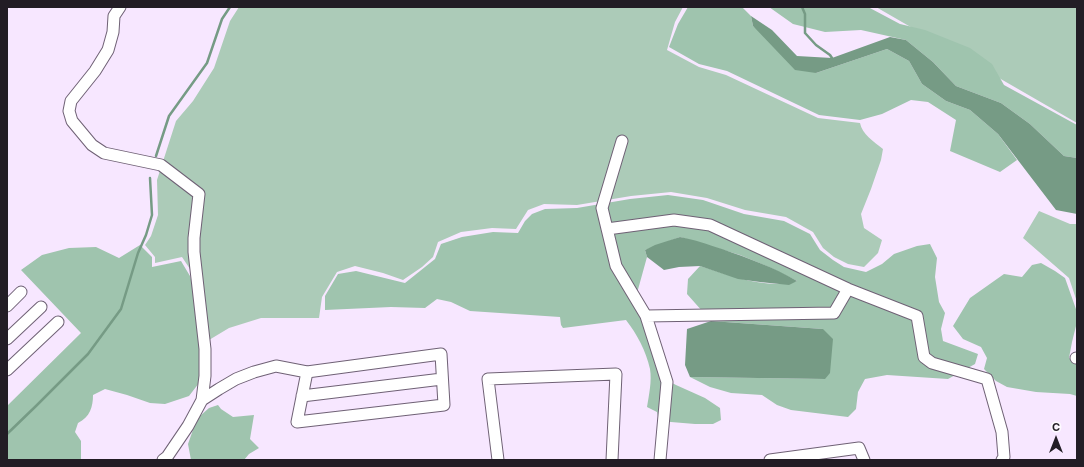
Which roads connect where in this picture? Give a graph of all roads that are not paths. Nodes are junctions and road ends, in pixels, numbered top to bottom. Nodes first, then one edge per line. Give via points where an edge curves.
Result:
1 (120, 7) edge
2 (622, 141) dead end
3 (607, 229) junction
4 (848, 289) junction
5 (21, 292) dead end
6 (7, 306) edge
7 (41, 307) dead end
8 (646, 316) junction
9 (58, 322) dead end
10 (7, 339) edge
11 (7, 370) edge
12 (307, 372) junction
13 (442, 379) junction
14 (302, 396) junction
15 (202, 400) junction
16 (163, 460) edge
17 (498, 460) edge
18 (612, 460) edge
19 (660, 460) edge
20 (770, 460) edge
21 (864, 460) edge
22 (1002, 460) edge

1 - 15 lane via 114,16 108,50 71,101 72,121 92,145 104,153 161,165 199,194 194,252 205,349
2 - 3 lane via 602,208
3 - 4 lane via 674,220 710,225
3 - 8 lane via 616,266
4 - 8 lane via 834,314
4 - 22 lane via 917,316 924,356 932,363 987,380 1002,432
5 - 6 lane
7 - 10 lane
8 - 19 lane via 667,382
9 - 11 lane
12 - 13 lane via 441,354
12 - 14 lane
12 - 15 lane via 276,366 236,378
13 - 14 lane
13 - 14 lane via 444,405 297,422
15 - 16 lane via 188,426
17 - 18 lane via 488,378 616,374
20 - 21 lane via 859,448

